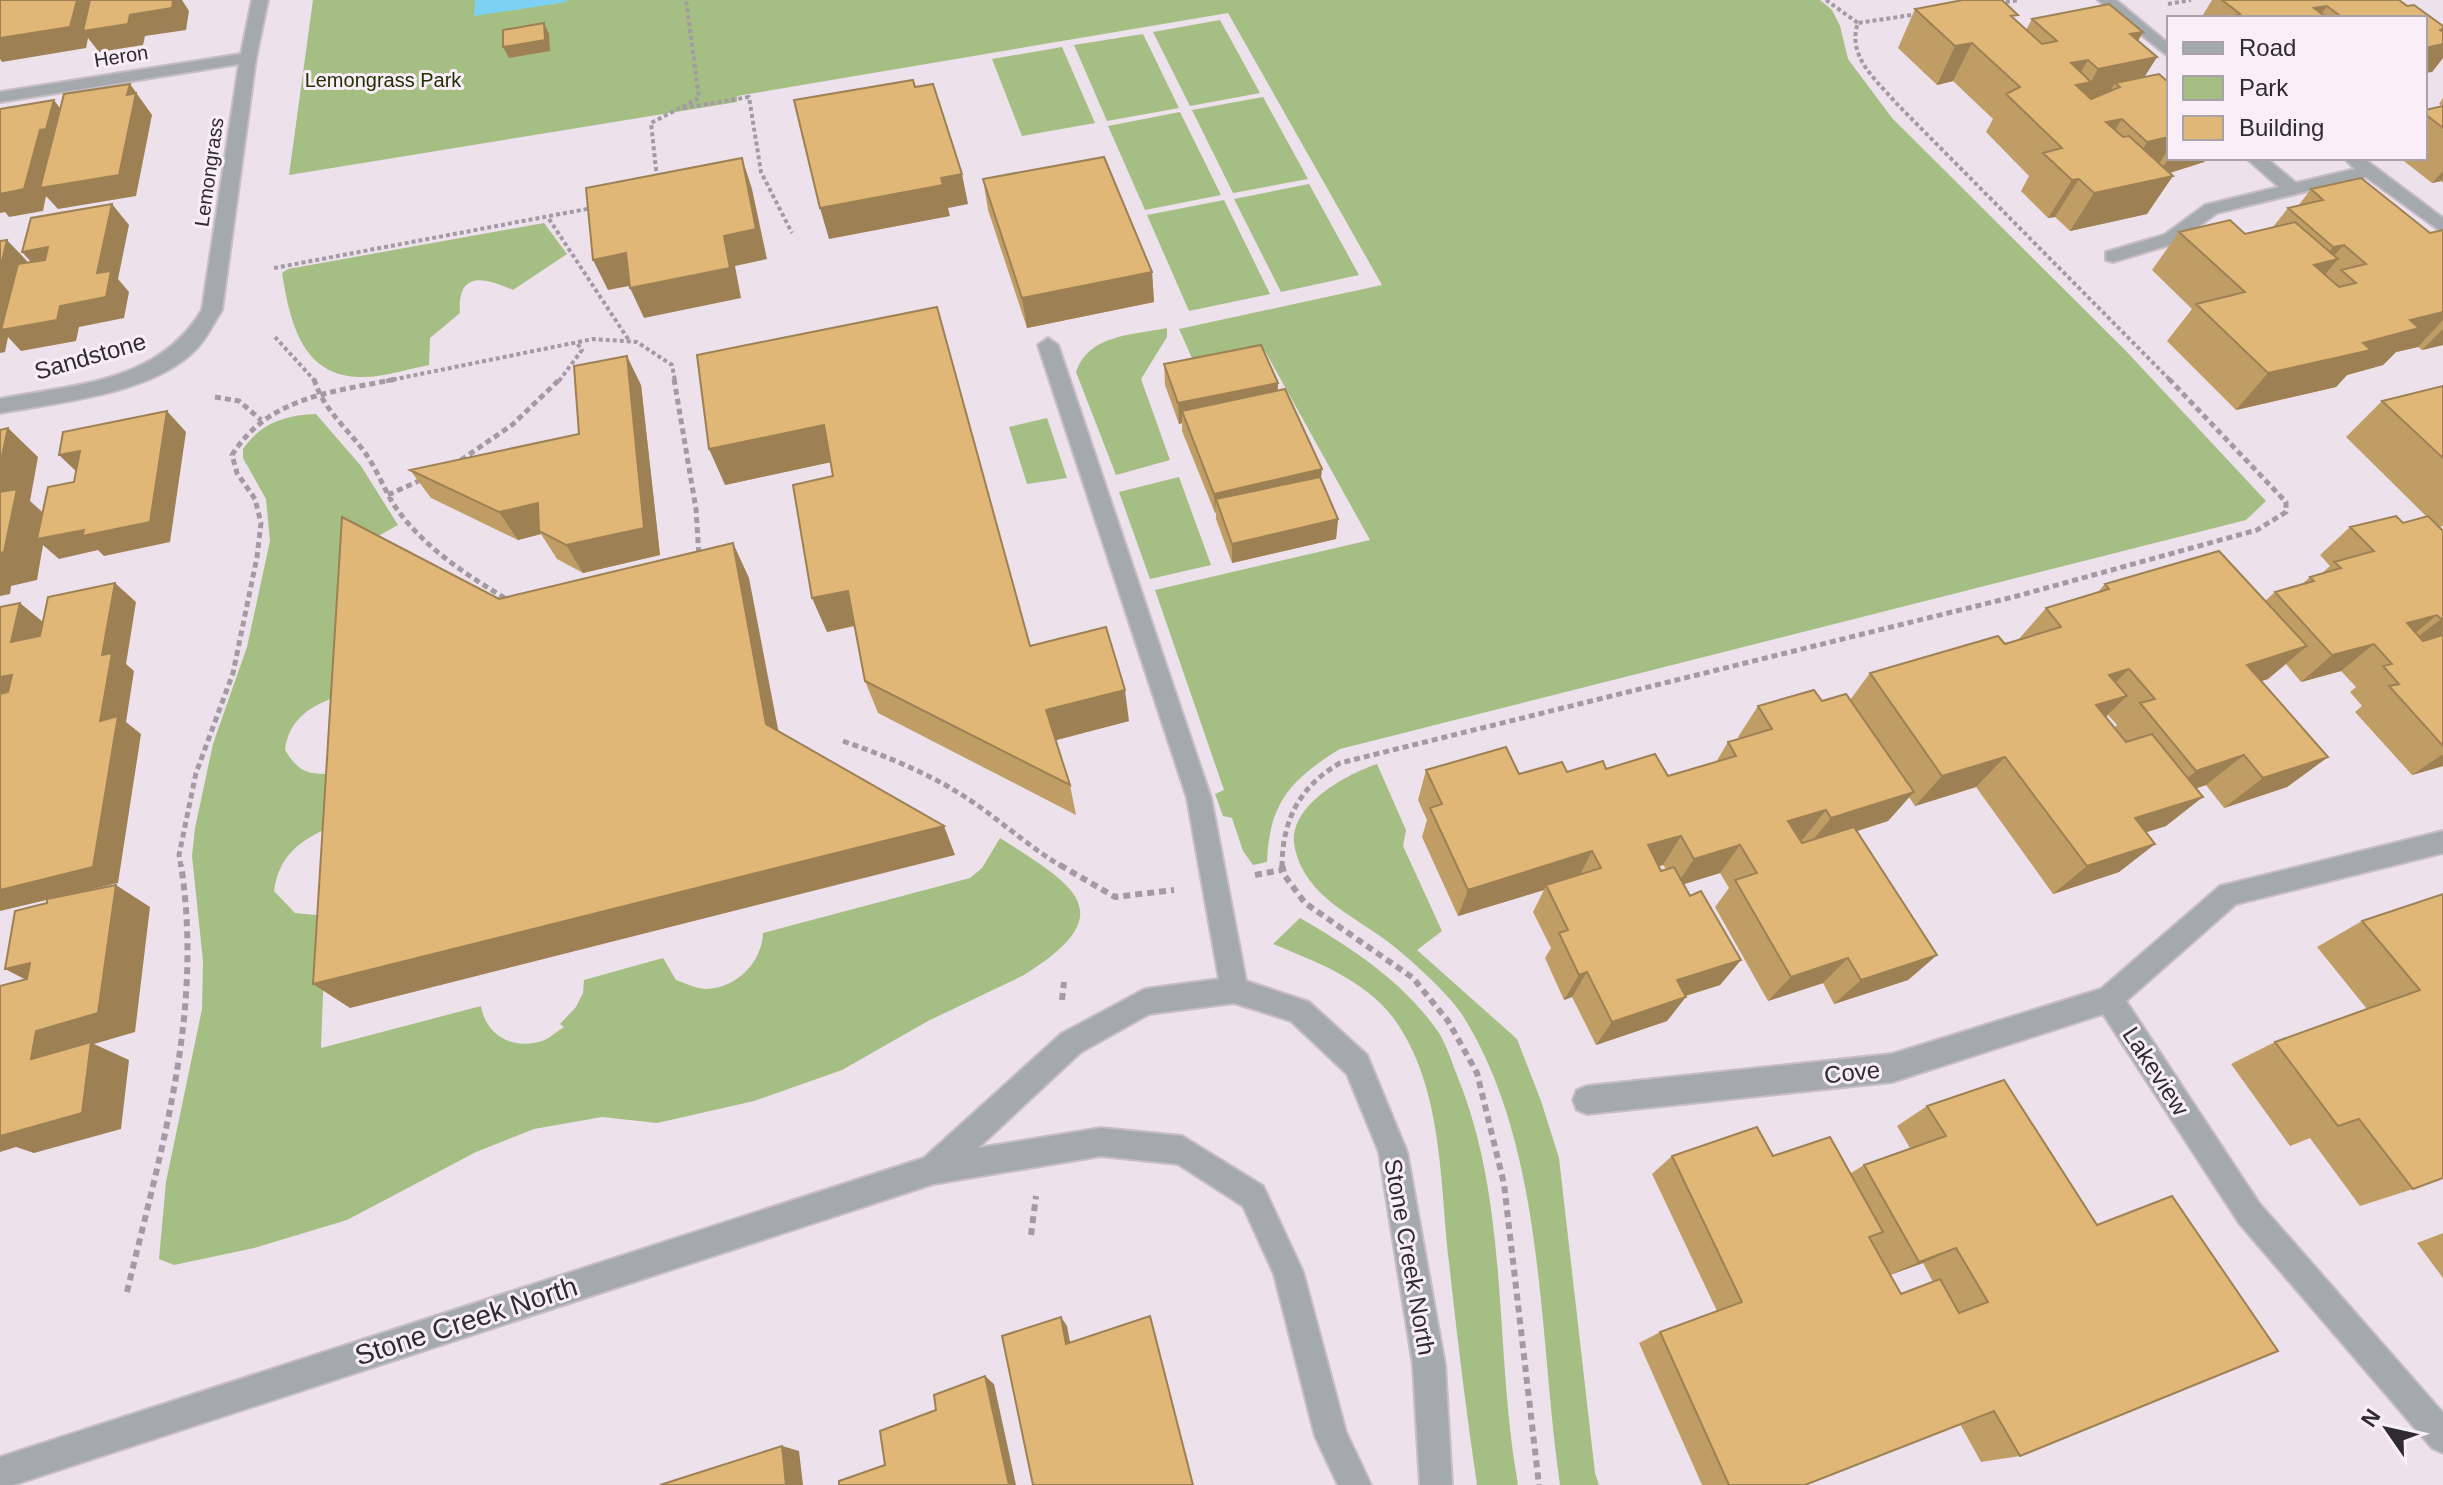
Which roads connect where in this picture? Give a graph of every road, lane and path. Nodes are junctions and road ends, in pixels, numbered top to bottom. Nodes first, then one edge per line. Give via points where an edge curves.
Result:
1 (260, 0) edge
2 (686, 0) edge
3 (1826, 0) edge
4 (2019, 0) edge
5 (2106, 0) edge
6 (1996, 4) edge
7 (1933, 13) edge
8 (1858, 23) junction
9 (2167, 50) edge
10 (248, 58) junction
11 (0, 97) edge
12 (678, 109) junction
13 (2257, 160) edge
14 (2354, 160) edge
15 (2368, 171) junction
16 (2293, 189) junction
17 (655, 191) edge
18 (596, 207) edge
19 (549, 219) junction
20 (2443, 227) edge
21 (792, 233) dead end
22 (2113, 256) dead end
23 (274, 268) dead end
24 (275, 337) dead end
25 (577, 342) junction
26 (630, 342) junction
27 (1048, 345) dead end
28 (189, 346) joint
29 (318, 396) junction
30 (215, 397) dead end
31 (0, 406) edge
32 (261, 420) junction
33 (452, 466) edge
34 (427, 477) edge
35 (388, 495) junction
36 (687, 564) edge
37 (514, 604) edge
38 (843, 741) dead end
39 (2443, 842) edge
40 (1282, 870) junction
41 (1215, 882) junction
42 (1234, 990) junction
43 (2109, 999) junction
44 (1587, 1100) dead end
45 (933, 1170) junction
46 (127, 1292) dead end
47 (2443, 1437) edge
48 (0, 1473) edge
49 (1355, 1485) edge
50 (1436, 1485) edge
51 (1539, 1485) edge

1 - 10 street, Lemongrass
2 - 12 path via 699,98
3 - 8 path
4 - 6 path
5 - 9 street
7 - 8 path
8 - 40 path via 1854,37 1859,59 1897,104 2224,434 2286,502 2286,512 2257,530 2017,596 1340,763 1316,776 1294,803
10 - 11 street, Heron
10 - 28 street, Lemongrass via 212,310
12 - 17 path via 651,123 659,167
12 - 21 path via 749,97 761,172
13 - 16 street
14 - 15 street
15 - 16 street
15 - 20 street
16 - 22 street via 2211,209 2170,239
18 - 19 path
19 - 23 path
19 - 26 path
24 - 29 path via 314,378
25 - 26 path
25 - 29 path
25 - 33 path via 582,350 571,368 539,404
26 - 36 path via 672,365 700,556
27 - 41 street via 1199,798
28 - 31 street, Sandstone via 152,370
29 - 32 path via 296,400
29 - 35 path via 368,457
30 - 32 path via 239,401
32 - 46 path via 232,455 261,523 257,557 233,673 196,773 179,855 187,905 189,990 180,1066
34 - 35 path
35 - 37 path via 429,548
38 - 41 path via 905,763 964,796 1026,845 1115,897
39 - 43 street via 2229,894
40 - 41 path
40 - 51 path via 1305,903 1413,978 1448,1021 1477,1073 1504,1184
41 - 42 street
42 - 45 street, Stone Creek North via 1145,1002 1071,1043
42 - 50 street, Stone Creek North via 1299,1011 1357,1065 1393,1152 1429,1365
43 - 44 street, Cove via 1892,1068
43 - 47 street, Lakeview via 2249,1213
45 - 48 street, Stone Creek North
45 - 49 street, Stone Creek North via 1101,1142 1182,1150 1253,1196 1288,1272 1331,1436

